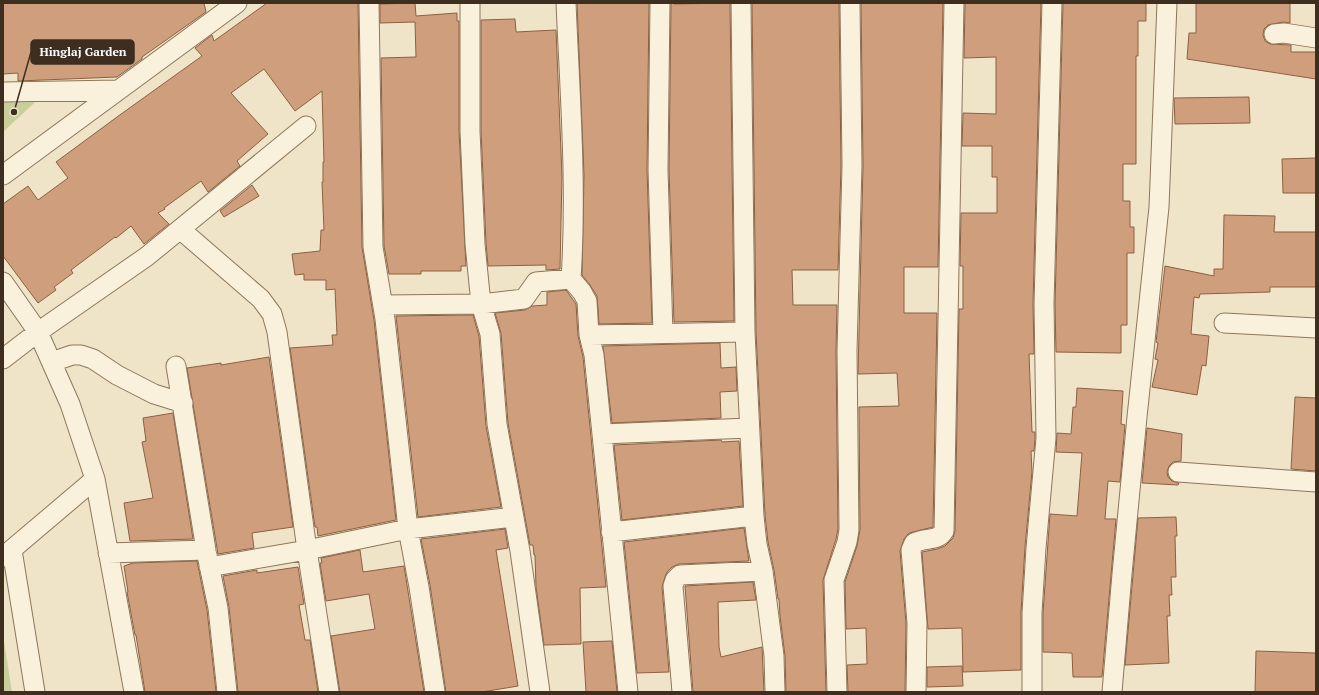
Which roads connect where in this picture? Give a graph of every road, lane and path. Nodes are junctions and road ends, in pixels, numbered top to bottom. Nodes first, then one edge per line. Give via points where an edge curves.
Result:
1 (237, 3) edge
2 (369, 3) edge
3 (470, 3) edge
4 (566, 3) edge
5 (660, 3) edge
6 (741, 3) edge
7 (850, 3) edge
8 (954, 3) edge
9 (1052, 3) edge
10 (1167, 3) edge
11 (1274, 34) dead end
12 (1316, 38) edge
13 (119, 90) junction
14 (3, 92) edge
15 (306, 126) dead end
16 (3, 175) edge
17 (180, 229) junction
18 (571, 279) junction
19 (3, 282) edge
20 (482, 304) junction
21 (383, 305) junction
22 (1224, 323) dead end
23 (1316, 328) edge
24 (38, 332) junction
25 (745, 332) junction
26 (663, 333) junction
27 (590, 335) junction
28 (3, 359) edge
29 (52, 362) junction
30 (176, 366) dead end
31 (183, 403) junction
32 (749, 428) junction
33 (602, 434) junction
34 (1178, 472) dead end
35 (95, 480) junction
36 (1316, 482) edge
37 (754, 516) junction
38 (514, 517) junction
39 (408, 528) junction
40 (611, 532) junction
41 (307, 550) junction
42 (108, 553) junction
43 (8, 554) edge
44 (208, 558) junction
45 (763, 571) junction
46 (35, 692) edge
47 (134, 692) edge
48 (227, 692) edge
49 (329, 692) edge
50 (435, 692) edge
51 (540, 692) edge
52 (628, 692) edge
53 (682, 692) edge
54 (775, 692) edge
55 (837, 692) edge
56 (916, 692) edge
57 (1032, 692) edge
58 (1112, 692) edge

1 - 13 street
2 - 21 street via 373,247
3 - 20 street via 470,131 475,244
4 - 18 street via 571,102
5 - 26 street via 658,170
6 - 25 street
7 - 55 street via 852,166 847,351 849,530 834,580
8 - 56 street via 944,531 938,538 914,543 911,550 916,623
9 - 57 street via 1044,304 1046,438 1032,613
10 - 58 street via 1159,207 1135,432
11 - 12 street
13 - 14 street
13 - 16 street
15 - 17 street
17 - 24 street via 146,257
17 - 41 street via 261,299 272,314 277,332
18 - 20 street via 536,282 524,299
18 - 27 street via 587,301
19 - 24 street
20 - 21 street
20 - 38 street via 490,334 497,424
21 - 39 street
22 - 23 street
24 - 28 street
24 - 29 street
25 - 26 street
25 - 32 street
26 - 27 street
27 - 33 street
29 - 31 street via 72,355 82,355 154,394
29 - 35 street via 70,404
30 - 31 street
31 - 44 street
32 - 33 street
32 - 37 street
33 - 40 street
34 - 36 street
35 - 42 street
35 - 43 street
37 - 40 street
37 - 45 street
38 - 39 street
38 - 51 street
39 - 41 street
39 - 50 street
40 - 52 street
41 - 44 street
41 - 49 street
42 - 44 street
42 - 47 street
43 - 46 street
44 - 48 street via 218,608
45 - 53 street via 680,575 675,580 673,586
45 - 54 street via 774,656

